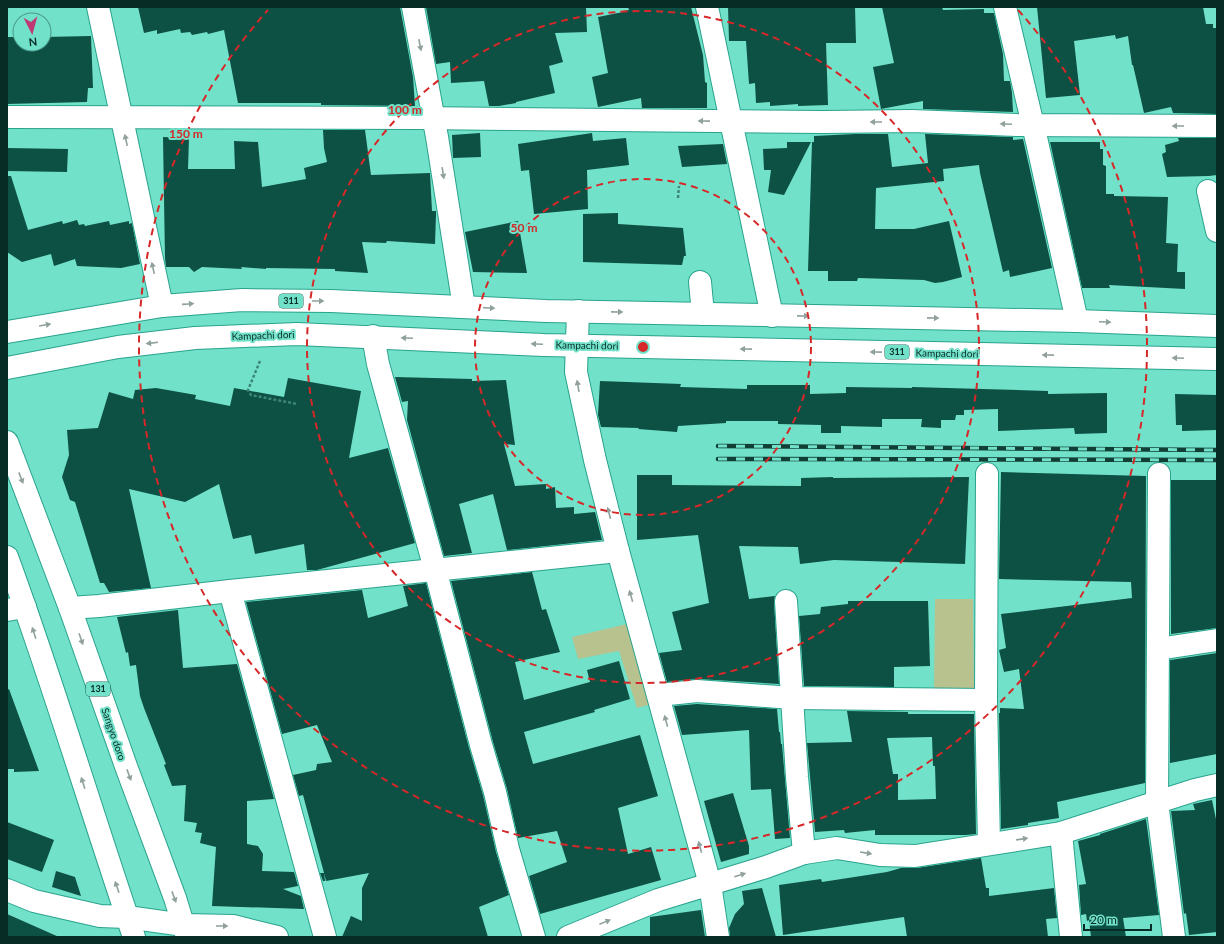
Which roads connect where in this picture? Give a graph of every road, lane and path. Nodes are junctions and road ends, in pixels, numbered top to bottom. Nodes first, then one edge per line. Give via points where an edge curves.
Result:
1 (98, 7) edge
2 (413, 7) edge
3 (708, 7) edge
4 (1005, 7) edge
5 (7, 117) edge
6 (121, 117) junction
7 (433, 118) junction
8 (732, 121) junction
9 (1033, 125) junction
10 (1217, 126) edge
11 (679, 186) dead end
12 (1208, 191) dead end
13 (678, 198) dead end
14 (1217, 231) edge
15 (700, 282) dead end
16 (162, 306) junction
17 (464, 307) junction
18 (578, 311) junction
19 (703, 314) junction
20 (772, 316) junction
21 (1077, 321) junction
22 (1217, 326) edge
23 (7, 332) edge
24 (373, 336) junction
25 (576, 345) junction
26 (1217, 359) edge
27 (260, 361) dead end
28 (7, 368) edge
29 (297, 404) dead end
30 (7, 442) edge
31 (987, 474) dead end
32 (1159, 474) dead end
33 (618, 551) junction
34 (7, 557) edge
35 (435, 569) junction
36 (230, 591) junction
37 (786, 601) dead end
38 (70, 608) junction
39 (16, 609) edge
40 (1217, 640) edge
41 (1158, 649) junction
42 (659, 695) junction
43 (792, 698) junction
44 (986, 700) junction
45 (1217, 785) edge
46 (1157, 802) junction
47 (1061, 834) junction
48 (989, 844) junction
49 (804, 853) junction
50 (710, 884) junction
51 (7, 890) edge
52 (131, 927) edge
53 (186, 931) edge
54 (277, 937) edge
55 (325, 937) edge
56 (534, 937) edge
57 (568, 937) edge
58 (718, 937) edge
59 (1071, 937) edge
60 (1174, 937) edge

1 - 6 main road
2 -> 7 main road
3 - 8 main road
4 - 9 main road
5 - 6 main road
6 - 7 main road
16 -> 6 main road
8 -> 7 main road
7 -> 17 main road
9 -> 8 main road via 838,117
8 - 20 main road via 764,254
10 -> 9 main road
9 - 21 main road
11 - 13 path
12 - 14 main road
15 - 19 main road
16 -> 17 main road, 311 via 230,301 331,301
23 -> 16 main road, 311
17 -> 18 main road, 311
18 -> 19 main road, 311
18 - 25 main road
19 - 20 main road, 311
20 -> 21 main road, 311
21 -> 22 main road, 311
25 -> 24 main road, Kampachi dori / 311
24 -> 28 main road, Kampachi dori / 311 via 297,334 195,338 118,347
24 - 35 main road via 378,364
26 -> 25 main road, Kampachi dori / 311
33 -> 25 main road via 579,391
27 - 29 path via 248,390 251,395
30 -> 38 main road, Sangyo doro / 131
31 - 44 main road
32 - 41 main road
33 - 35 main road
42 -> 33 main road
34 - 39 main road
35 - 36 main road
35 - 56 main road
36 - 38 main road
36 - 55 main road
37 - 43 main road
38 -> 53 main road, Sangyo doro / 131
52 -> 39 main road
40 - 41 main road
41 - 46 main road
42 - 43 main road via 697,691
50 -> 42 main road
43 - 44 main road
43 - 49 main road
44 - 48 main road
45 - 46 main road
46 - 47 main road
46 - 60 main road
48 -> 47 main road
47 - 59 main road
49 -> 48 main road via 836,848 880,856 915,856
50 -> 49 main road
57 -> 50 main road via 658,900
50 - 58 main road
51 - 52 main road via 34,901 100,916
52 - 53 main road
53 -> 54 main road via 233,926

